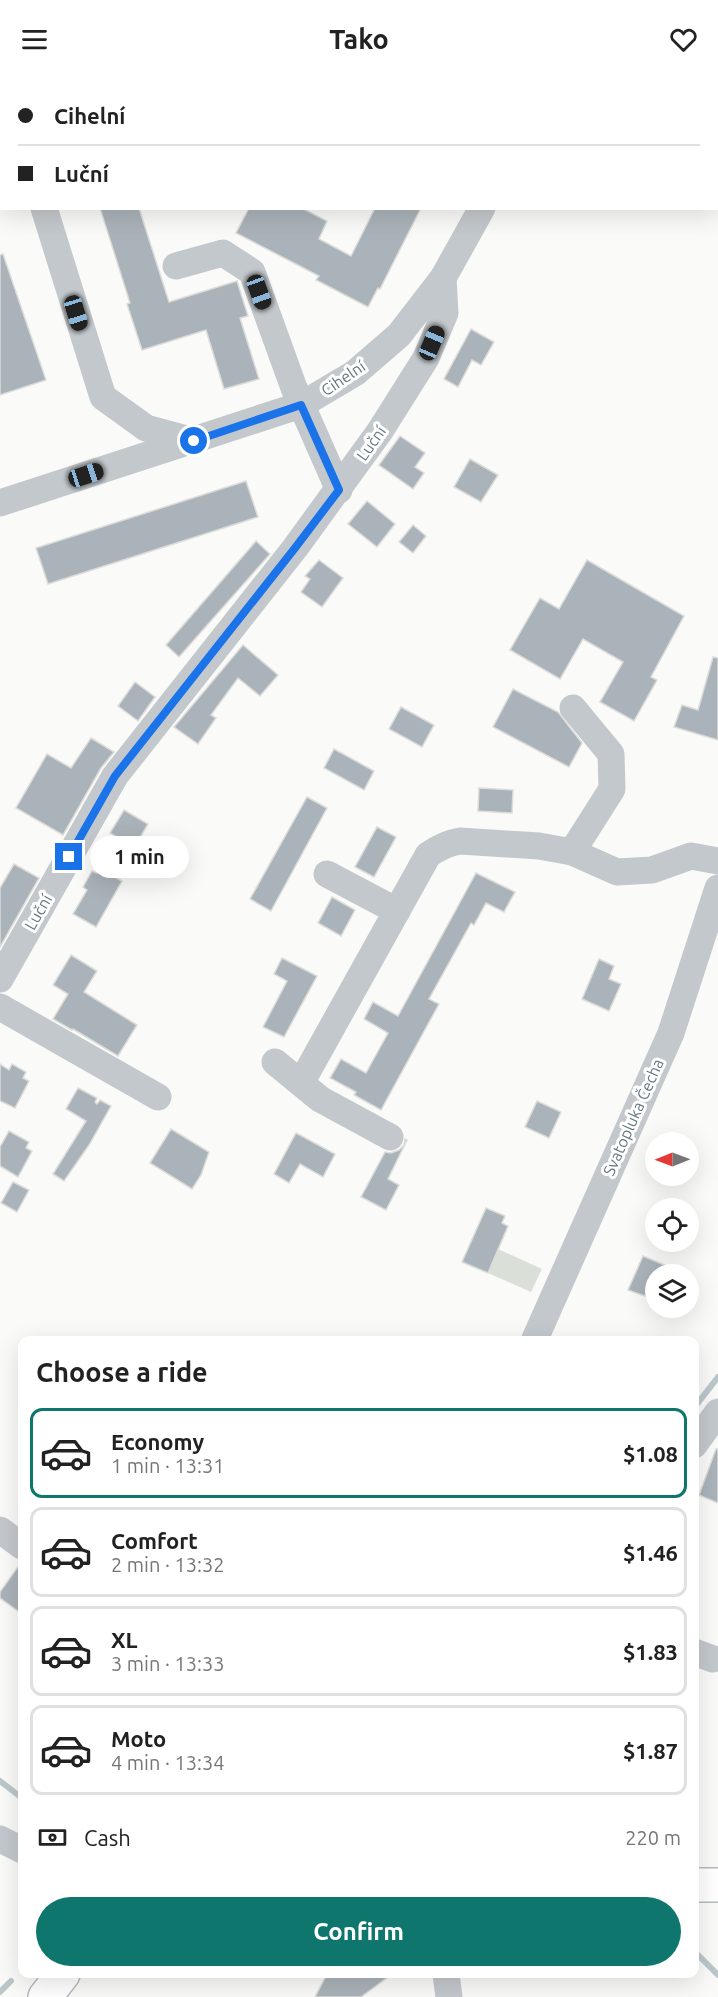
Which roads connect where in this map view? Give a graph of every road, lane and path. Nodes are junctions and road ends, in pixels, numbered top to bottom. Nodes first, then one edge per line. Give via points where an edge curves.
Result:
1 (45, 210) edge
2 (481, 210) edge
3 (176, 266) dead end
4 (443, 278) junction
5 (301, 405) junction
6 (194, 441) junction
7 (339, 490) junction
8 (0, 503) edge
9 (573, 708) dead end
10 (572, 852) junction
11 (718, 861) edge
12 (327, 874) dead end
13 (718, 888) edge
14 (397, 911) junction
15 (709, 950) edge
16 (0, 979) edge
17 (0, 1007) edge
18 (274, 1062) dead end
19 (301, 1083) junction
20 (158, 1097) dead end
21 (390, 1137) dead end
22 (536, 1336) edge
23 (718, 1412) edge
24 (699, 1438) edge
25 (0, 1530) edge
26 (18, 1543) edge
27 (0, 1839) edge
28 (18, 1848) edge
29 (699, 1885) edge
30 (718, 1885) edge
31 (447, 1978) edge
32 (449, 1997) edge

1 - 6 street via 103,397 146,428
2 - 4 street, Cihelní
3 - 5 street via 223,253 252,272
4 - 5 street, Cihelní via 399,335 355,373
4 - 7 street, Luční via 445,313 426,358
5 - 6 street, Cihelní
5 - 7 street
6 - 8 street, Cihelní
7 - 16 street, Luční via 115,776
9 - 10 street via 611,754 612,789
10 - 11 street via 617,872 652,870 691,856
10 - 14 street via 539,846 448,843 428,855
12 - 14 street
13 - 15 street, Svatopluka Čecha
14 - 19 street
15 - 22 street, Svatopluka Čecha
17 - 20 street
18 - 19 street
19 - 21 street via 320,1099
23 - 24 street
25 - 26 street
27 - 28 street
29 - 30 main road
31 - 32 street

